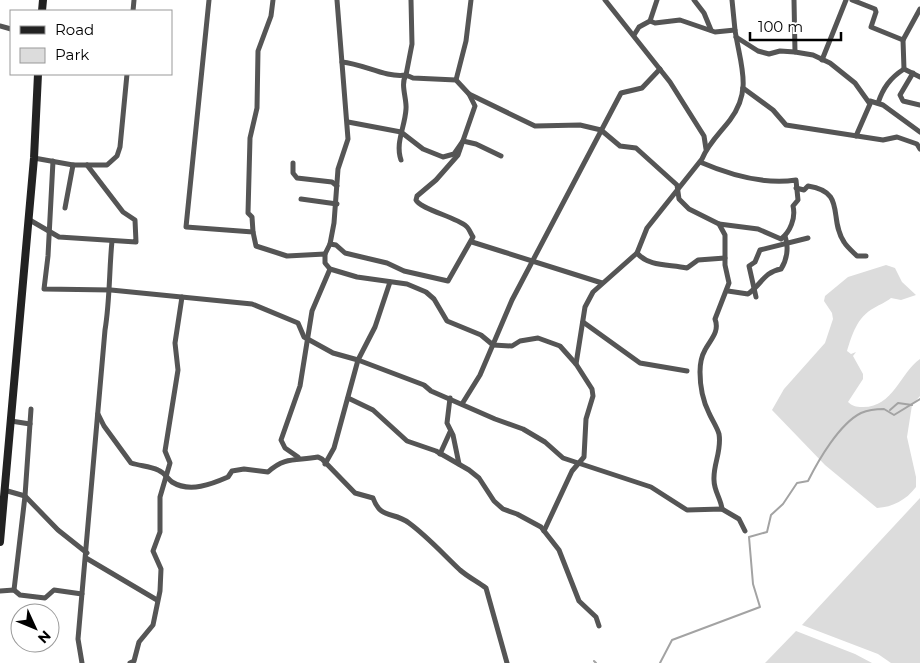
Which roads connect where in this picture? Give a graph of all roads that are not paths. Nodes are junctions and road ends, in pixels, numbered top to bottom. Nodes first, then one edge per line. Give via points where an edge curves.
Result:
1 (209, 0) edge
2 (273, 0) edge
3 (337, 0) edge
4 (411, 0) edge
5 (471, 0) edge
6 (605, 0) edge
7 (656, 0) edge
8 (694, 0) edge
9 (732, 0) edge
10 (794, 0) edge
11 (846, 0) edge
12 (852, 0) edge
13 (920, 9) edge
14 (650, 21) junction
15 (711, 30) junction
16 (735, 30) junction
17 (634, 35) junction
18 (736, 37) junction
19 (903, 40) junction
20 (795, 52) junction
21 (822, 60) junction
22 (342, 62) junction
23 (660, 69) junction
24 (904, 69) junction
25 (406, 74) junction
26 (913, 74) junction
27 (38, 75) edge
28 (127, 75) edge
29 (920, 77) edge
30 (456, 80) junction
31 (743, 88) junction
32 (469, 94) junction
33 (870, 101) junction
34 (878, 103) junction
35 (920, 105) edge
36 (348, 122) junction
37 (601, 130) junction
38 (401, 132) junction
39 (920, 134) edge
40 (856, 136) junction
41 (463, 141) junction
42 (918, 146) edge
43 (706, 149) junction
44 (501, 156) dead end
45 (34, 158) junction
46 (401, 160) dead end
47 (53, 162) junction
48 (700, 162) junction
49 (293, 163) dead end
50 (73, 165) junction
51 (87, 165) junction
52 (337, 186) junction
53 (796, 188) junction
54 (677, 190) junction
55 (301, 199) dead end
56 (337, 204) junction
57 (65, 208) dead end
58 (28, 219) junction
59 (719, 224) junction
60 (48, 231) junction
61 (254, 232) junction
62 (785, 236) junction
63 (808, 238) dead end
64 (112, 241) junction
65 (472, 242) junction
66 (330, 244) junction
67 (788, 244) junction
68 (637, 253) junction
69 (325, 254) junction
70 (866, 256) dead end
71 (725, 258) junction
72 (532, 261) junction
73 (330, 269) junction
74 (390, 282) junction
75 (602, 283) junction
76 (111, 290) junction
77 (753, 290) junction
78 (728, 291) junction
79 (182, 297) junction
80 (756, 297) dead end
81 (583, 322) junction
82 (309, 340) junction
83 (493, 345) junction
84 (358, 360) junction
85 (576, 364) junction
86 (687, 371) dead end
87 (348, 398) junction
88 (450, 398) junction
89 (462, 404) junction
90 (32, 409) dead end
91 (98, 414) junction
92 (10, 421) junction
93 (30, 424) junction
94 (450, 432) junction
95 (440, 454) junction
96 (300, 458) junction
97 (325, 464) junction
98 (459, 464) junction
99 (580, 464) junction
100 (167, 474) junction
101 (4, 490) junction
102 (25, 496) junction
103 (722, 509) junction
104 (544, 530) junction
105 (744, 531) dead end
106 (0, 542) edge
107 (86, 556) junction
108 (14, 590) junction
109 (0, 592) edge
110 (82, 594) junction
111 (157, 600) junction
112 (599, 626) dead end
113 (82, 663) edge
114 (130, 663) edge
115 (507, 663) edge

1 - 61 street via 186,227
2 - 61 street via 271,16 258,51 257,108 250,138 248,213
3 - 22 street
4 - 25 street via 412,44
5 - 30 street via 466,42
6 - 17 street
7 - 14 street
8 - 15 street
9 - 16 street
10 - 20 street
11 - 21 street
12 - 19 street via 875,10 871,28
13 - 19 street
14 - 15 street via 680,20
14 - 17 street
15 - 16 street
16 - 18 street
17 - 23 street
18 - 20 street via 769,54
18 - 31 street via 743,67
19 - 24 street
20 - 21 street
21 - 33 street via 855,83
22 - 25 street via 396,76
22 - 36 street
23 - 37 street via 642,88 621,93
23 - 43 street via 704,136
24 - 26 street
24 - 34 street via 883,89
25 - 30 street via 413,78
25 - 38 street via 406,109
26 - 29 street
26 - 35 street via 900,95 903,101
27 - 45 street
28 - 51 street via 117,156 107,165
30 - 32 street
31 - 40 street via 773,110 786,125
31 - 43 street via 740,106
32 - 37 street via 535,126 580,125
32 - 41 street via 475,106
33 - 34 street
33 - 40 street
34 - 39 street
36 - 38 street
36 - 52 street via 348,139 338,169
37 - 54 street via 620,146 636,148 677,185
37 - 72 street
38 - 41 street via 423,149 443,157 454,154
38 - 46 street via 398,144
39 - 42 street
40 - 42 street via 883,140 897,137
41 - 44 street
41 - 65 street via 458,155 416,200 421,206 466,226 473,237
43 - 48 street
45 - 47 street
45 - 58 street
47 - 50 street
47 - 60 street
48 - 53 street via 765,182 796,180
48 - 54 street
49 - 52 street via 293,173 298,178 332,182
50 - 51 street
50 - 57 street
51 - 64 street via 123,212 135,220 136,242
52 - 56 street
53 - 62 street via 798,200 793,206 794,216
53 - 70 street via 815,187 830,194 843,241 858,256
54 - 59 street via 679,199 689,208
54 - 68 street via 647,228
55 - 56 street
56 - 66 street
58 - 60 street
58 - 92 street
59 - 62 street via 758,228 777,239
59 - 71 street via 725,235
60 - 64 street via 70,240
60 - 76 street via 44,289
61 - 69 street via 256,246 287,256
62 - 67 street
63 - 67 street
64 - 76 street
65 - 66 street via 448,281 345,253
65 - 72 street
66 - 69 street
67 - 77 street via 785,264 763,277
67 - 77 street via 760,250 755,262 749,266
68 - 71 street via 655,264 687,268 698,260
68 - 75 street
69 - 73 street via 325,263
71 - 78 street
72 - 75 street
72 - 83 street
73 - 74 street
73 - 82 street via 312,311
74 - 83 street via 407,284 426,292 447,321 481,335
74 - 84 street via 376,327
75 - 81 street via 585,307
76 - 79 street
76 - 91 street
77 - 78 street via 748,294
77 - 80 street
78 - 103 street via 715,319 714,338 705,349 700,370 704,400 719,433 720,451 714,477
79 - 82 street via 252,304 298,323 301,333
79 - 100 street via 175,342 178,370 165,451 170,462
81 - 85 street
81 - 86 street via 640,363
82 - 84 street via 333,353
82 - 96 street via 300,386 281,440 285,448
83 - 85 street via 512,346 538,338 560,346
83 - 89 street via 480,376
84 - 87 street
84 - 88 street
85 - 99 street via 593,396 584,432 584,457
87 - 95 street via 373,410 407,441
87 - 97 street via 334,448
88 - 89 street
88 - 94 street via 446,417
89 - 99 street via 523,428 563,458
90 - 93 street
91 - 100 street via 131,463
91 - 107 street
92 - 93 street
92 - 101 street
93 - 102 street
94 - 95 street
94 - 98 street
95 - 98 street
96 - 97 street via 318,457
96 - 100 street via 277,463 268,472 232,471 228,478 204,487 172,482
97 - 115 street via 355,493 373,498 383,514 408,522 429,538 461,571 486,588
98 - 104 street via 479,478 503,509
99 - 103 street via 651,487 687,510
99 - 104 street via 572,471
100 - 111 street via 160,497 160,532 153,551 161,569
101 - 102 street
101 - 106 street
102 - 107 street
102 - 108 street
103 - 105 street via 739,519
104 - 112 street via 560,550 579,601 596,617
107 - 110 street
107 - 111 street
108 - 109 street
108 - 110 street via 20,595 46,598 54,590
110 - 113 street via 78,640
111 - 114 street via 153,625 139,642 134,661

